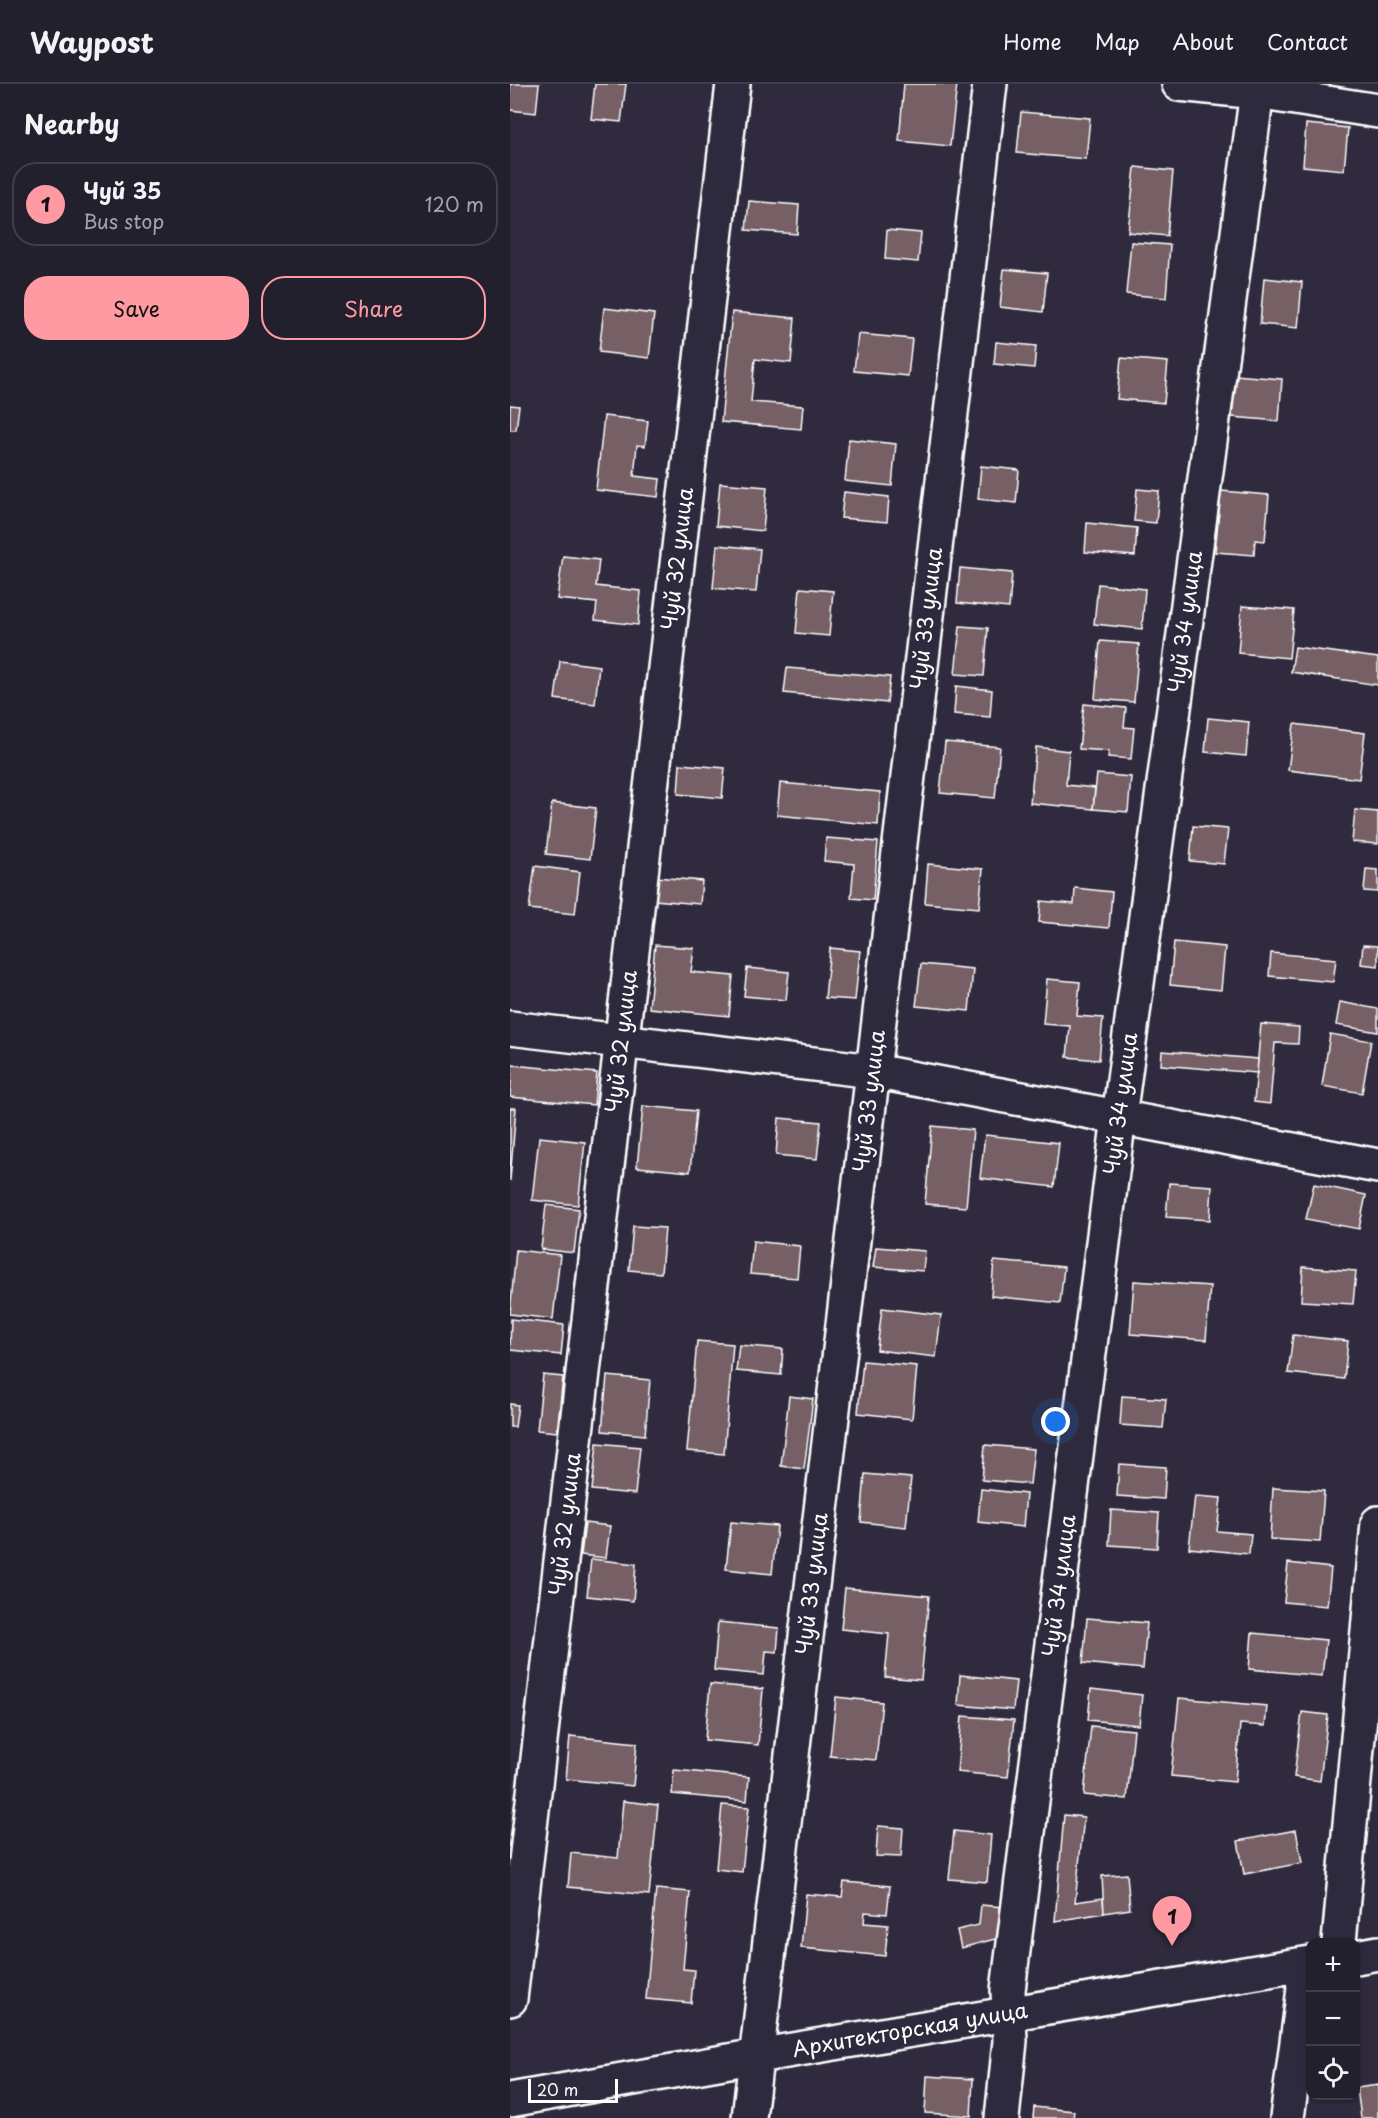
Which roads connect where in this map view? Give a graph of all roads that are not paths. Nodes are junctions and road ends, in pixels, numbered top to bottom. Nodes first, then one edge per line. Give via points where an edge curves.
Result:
1 (733, 84) edge
2 (990, 84) edge
3 (1179, 84) edge
4 (1257, 92) junction
5 (1378, 111) edge
6 (510, 1028) edge
7 (621, 1041) junction
8 (873, 1071) junction
9 (1119, 1117) junction
10 (1378, 1166) edge
11 (1378, 1523) edge
12 (1339, 1938) edge
13 (1378, 1953) edge
14 (1360, 1956) edge
15 (1306, 1964) edge
16 (510, 1999) edge
17 (1008, 2014) junction
18 (758, 2056) junction
19 (510, 2100) edge
20 (749, 2118) edge
21 (1002, 2118) edge
22 (1287, 2118) edge

1 - 7 street, Чуй 32 улица
2 - 8 street, Чуй 33 улица
3 - 4 street
4 - 5 street
4 - 9 street, Чуй 34 улица
6 - 7 street
7 - 8 street
7 - 16 street, Чуй 32 улица
8 - 9 street
8 - 18 street, Чуй 33 улица
9 - 10 street
9 - 17 street, Чуй 34 улица
11 - 12 street
13 - 14 street
15 - 17 street, Архитекторская улица
15 - 22 street
17 - 18 street, Архитекторская улица
17 - 21 street, Чуй 34 улица via 1010,2041
18 - 19 street, Архитекторская улица
18 - 20 street, Чуй 33 улица

